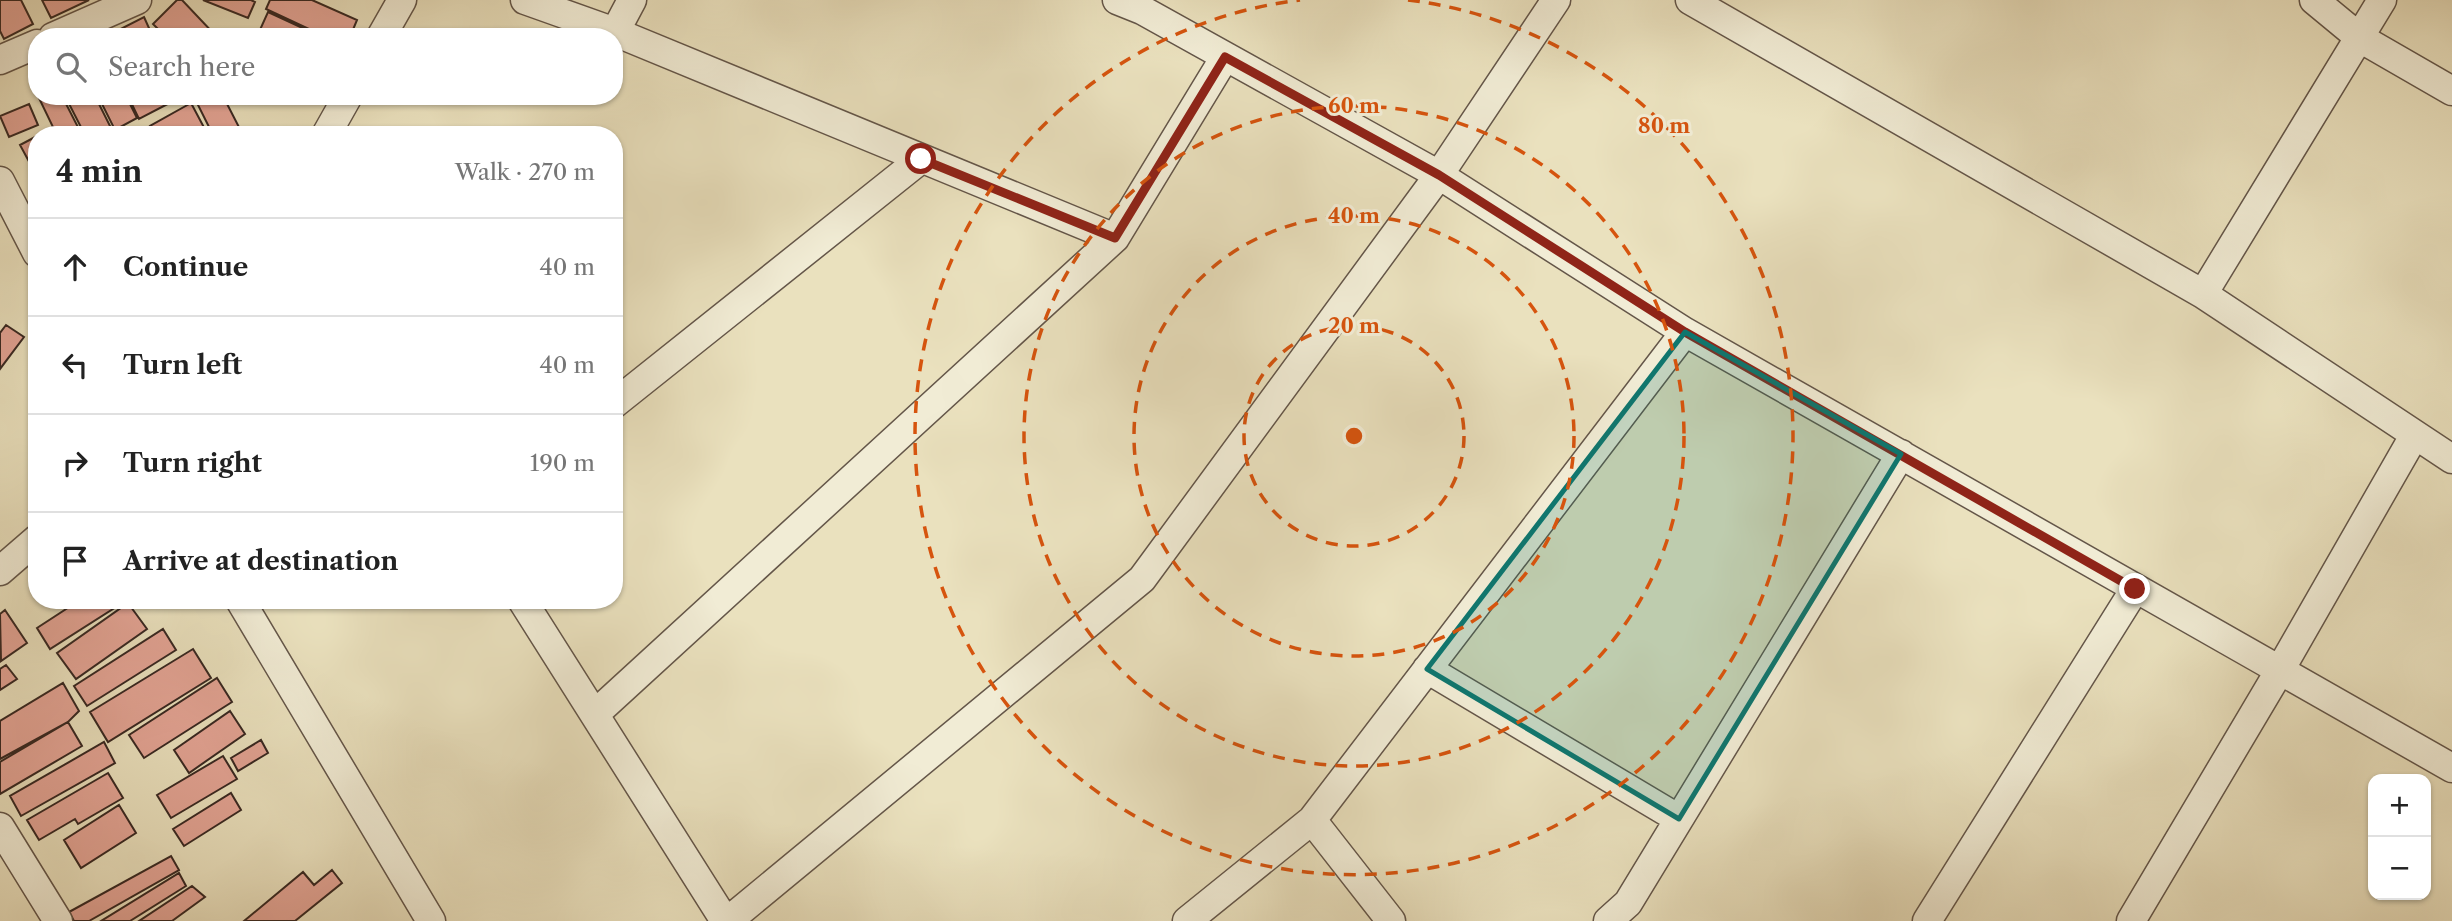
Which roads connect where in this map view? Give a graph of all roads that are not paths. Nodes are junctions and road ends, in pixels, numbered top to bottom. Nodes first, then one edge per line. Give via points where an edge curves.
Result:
1 (137, 0) edge
2 (402, 0) edge
3 (525, 0) edge
4 (632, 0) edge
5 (1556, 0) edge
6 (1690, 0) edge
7 (2314, 0) edge
8 (2382, 0) edge
9 (1135, 3) edge
10 (73, 28) edge
11 (386, 28) edge
12 (604, 28) edge
13 (617, 28) edge
14 (623, 35) edge
15 (2360, 38) junction
16 (28, 48) edge
17 (1225, 57) junction
18 (0, 60) edge
19 (2452, 91) edge
20 (343, 105) edge
21 (331, 126) edge
22 (921, 159) junction
23 (1439, 175) junction
24 (0, 181) edge
25 (28, 235) edge
26 (1115, 238) junction
27 (2203, 294) junction
28 (1685, 332) junction
29 (623, 397) edge
30 (2414, 436) junction
31 (1901, 454) junction
32 (2452, 459) edge
33 (28, 544) edge
34 (5, 556) edge
35 (2135, 589) junction
36 (245, 609) edge
37 (528, 609) edge
38 (1427, 669) junction
39 (2280, 670) junction
40 (595, 714) junction
41 (2452, 768) edge
42 (1678, 819) junction
43 (1312, 820) junction
44 (0, 827) edge
45 (2142, 917) edge
46 (58, 921) edge
47 (431, 921) edge
48 (727, 921) edge
49 (1187, 921) edge
50 (1391, 921) edge
51 (1608, 921) edge
52 (1927, 921) edge

1 - 10 street
2 - 11 street
3 - 12 street
4 - 13 street
5 - 23 street
6 - 27 street
7 - 15 street
8 - 15 street
9 - 17 street
14 - 22 street
15 - 19 street
15 - 27 street
16 - 18 street
17 - 23 street
17 - 26 street
20 - 21 street
22 - 26 street
22 - 29 street
23 - 28 street
23 - 48 street via 1142,579
24 - 25 street
26 - 40 street
27 - 30 street
28 - 31 street
28 - 38 street
30 - 32 street
30 - 39 street
31 - 35 street
31 - 42 street
33 - 34 street
35 - 39 street
35 - 52 street
36 - 47 street
37 - 40 street
38 - 42 street
38 - 43 street
39 - 41 street
39 - 45 street
40 - 48 street
42 - 51 street via 1628,903
43 - 49 street
43 - 50 street
44 - 46 street

